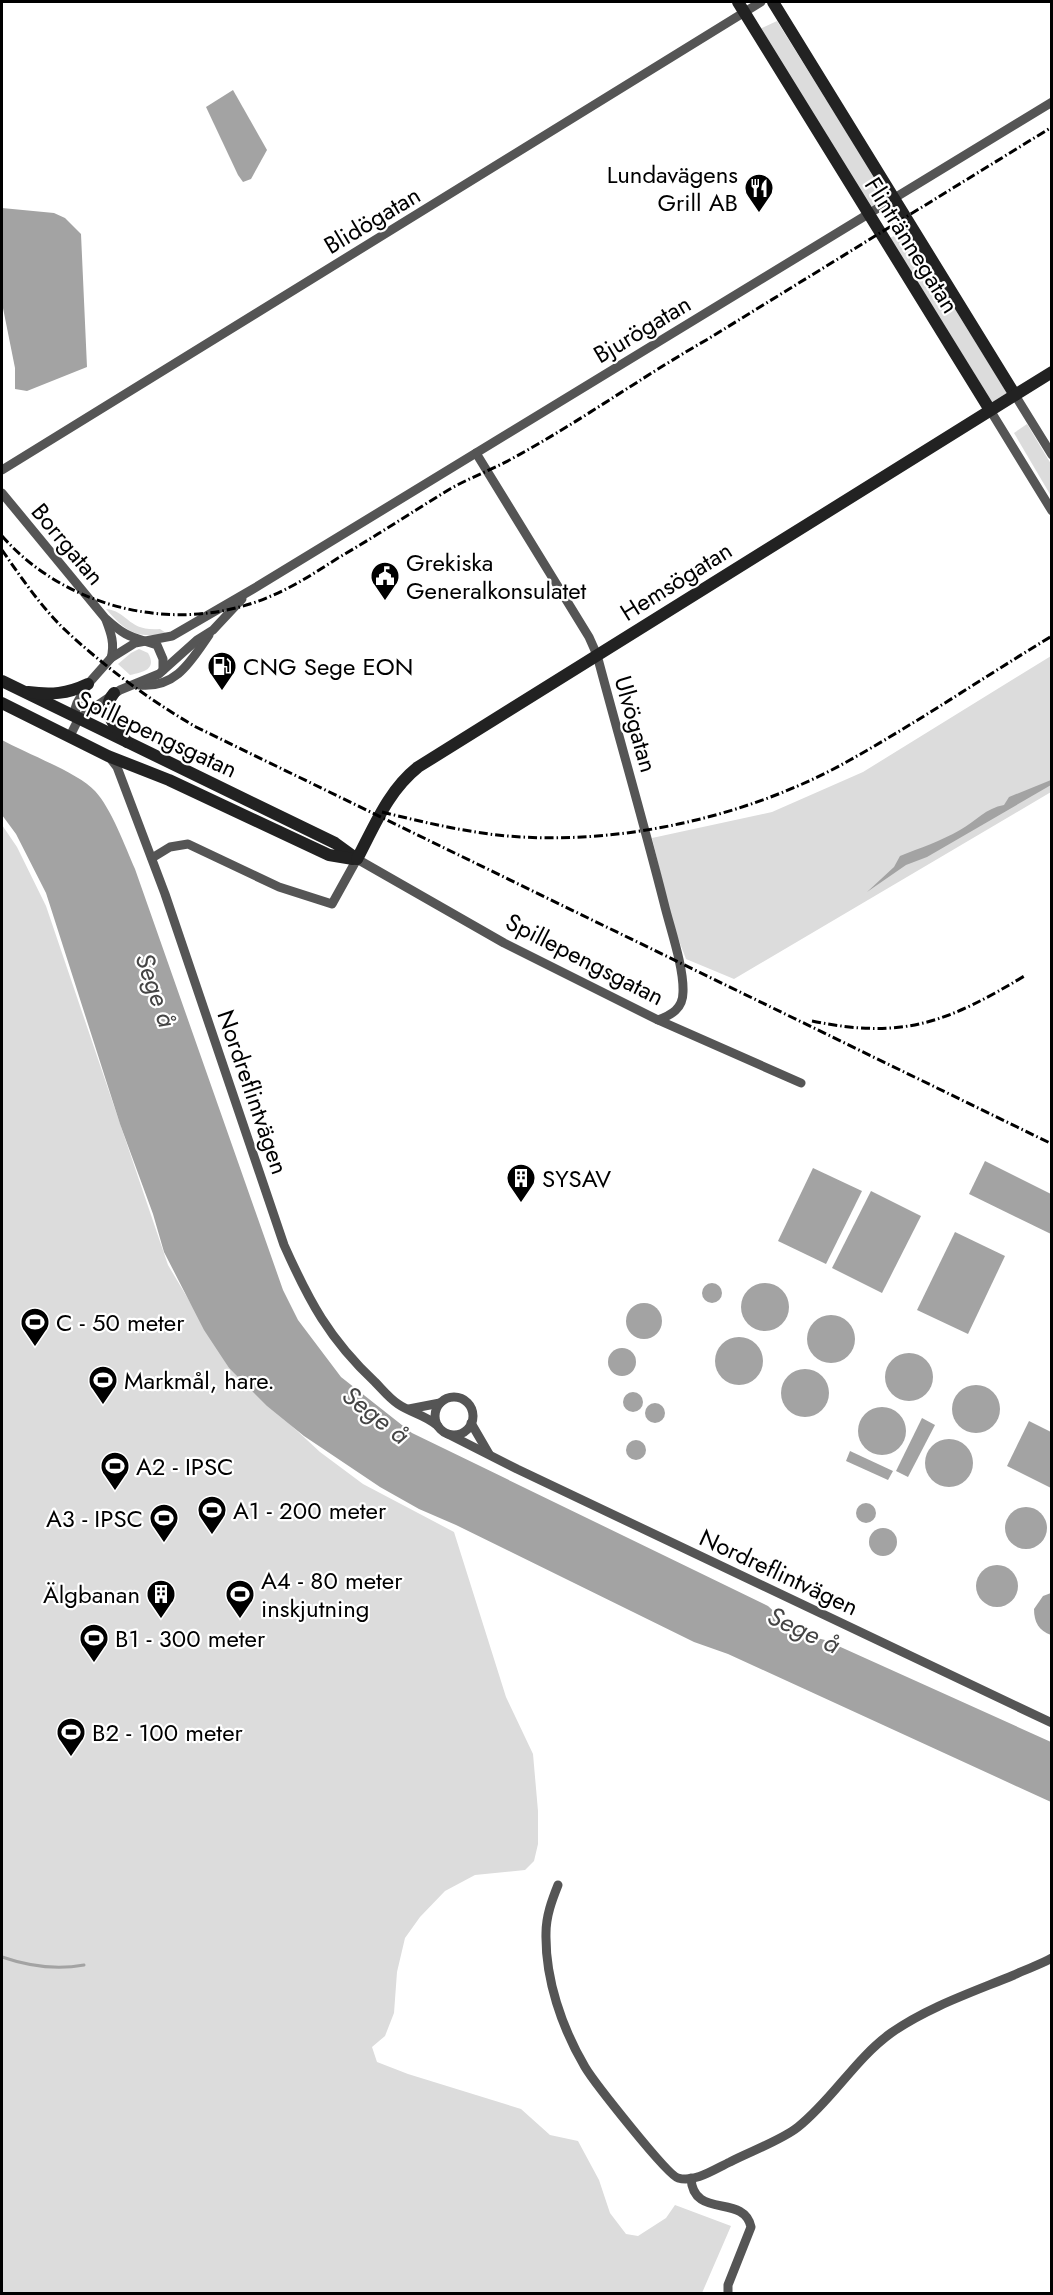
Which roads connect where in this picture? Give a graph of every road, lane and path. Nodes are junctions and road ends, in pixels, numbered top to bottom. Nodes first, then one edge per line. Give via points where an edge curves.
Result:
1 (761, 2) edge
2 (773, 2) edge
3 (741, 7) edge
4 (1052, 102) edge
5 (893, 199) junction
6 (868, 214) junction
7 (1052, 372) edge
8 (1015, 395) junction
9 (990, 410) junction
10 (476, 453) junction
11 (1052, 455) edge
12 (2, 470) edge
13 (2, 494) edge
14 (1052, 511) edge
15 (253, 589) junction
16 (105, 618) junction
17 (213, 630) junction
18 (146, 641) junction
19 (597, 655) junction
20 (111, 658) junction
21 (163, 670) junction
22 (2, 681) edge
23 (88, 684) junction
24 (134, 684) junction
25 (20, 692) junction
26 (114, 693) junction
27 (2, 703) edge
28 (78, 720) junction
29 (70, 736) junction
30 (128, 743) junction
31 (108, 756) junction
32 (152, 858) junction
33 (357, 860) junction
34 (657, 1020) junction
35 (801, 1083) dead end
36 (440, 1403) junction
37 (410, 1409) junction
38 (471, 1423) junction
39 (438, 1426) junction
40 (448, 1434) junction
41 (491, 1456) junction
42 (1052, 1723) edge
43 (558, 1885) dead end
44 (1052, 1958) edge
45 (691, 2178) junction
46 (728, 2294) edge

1 - 3 street, Blidögatan
2 - 5 street, Flintrännegatan
3 - 6 street, Flintrännegatan
3 - 12 street, Blidögatan
4 - 5 street, Bjurögatan
5 - 6 street, Bjurögatan
5 - 8 street, Flintrännegatan
6 - 9 street, Flintrännegatan
6 - 10 street, Bjurögatan
7 - 8 street, Hemsögatan
8 - 9 street, Hemsögatan
8 - 11 street, Flintrännegatan
9 - 14 street, Flintrännegatan
9 - 19 street, Hemsögatan
10 - 15 street, Bjurögatan
10 - 19 street, Ulvögatan
13 - 16 street, Borrgatan
15 - 17 street, Bjurögatan
15 - 18 street, Bjurögatan via 172,636
16 - 18 street, Borrgatan via 122,633
16 - 20 street, Borrgatan via 112,634
17 - 21 street, Bjurögatan
17 - 24 street, Bjurögatan via 179,674 158,685
18 - 20 street, Bjurögatan
18 - 21 street, Borrgatan via 161,651
19 - 33 street, Hemsögatan via 405,777 381,812
19 - 34 street, Ulvögatan via 646,830 683,992 681,1005
20 - 23 street, Bjurögatan
21 - 24 street, Bjurögatan
22 - 25 street, Spillepengsgatan
23 - 25 street via 51,695
23 - 28 street, Bjurögatan via 75,709
24 - 26 street, Bjurögatan
25 - 28 street, Spillepengsgatan
26 - 28 street, Bjurögatan
26 - 30 street via 107,707 109,719
27 - 29 street, Spillepengsgatan
28 - 29 street, Bjurögatan
28 - 30 street, Spillepengsgatan
29 - 31 street, Spillepengsgatan
30 - 33 street, Spillepengsgatan via 335,843
31 - 32 street, Nordreflintvägen via 117,767
31 - 33 street, Spillepengsgatan via 169,780 328,855
32 - 33 street via 170,847 188,844 279,887 332,904
32 - 37 street, Nordreflintvägen via 284,1245 306,1294 329,1332 362,1370 398,1404
33 - 34 street, Spillepengsgatan via 504,943
34 - 35 street, Spillepengsgatan
36 - 37 street
36 - 38 street via 451,1397 464,1400 471,1409
36 - 39 street via 435,1414
37 - 39 street, Nordreflintvägen
38 - 40 street via 460,1434
38 - 41 street
39 - 40 street
40 - 41 street, Nordreflintvägen
41 - 42 street, Nordreflintvägen
43 - 45 street via 546,1933 559,2010 571,2042 588,2071 666,2170 678,2178
44 - 45 street via 914,2019 868,2052 797,2128
45 - 46 street via 696,2196 742,2211 749,2218 750,2227

